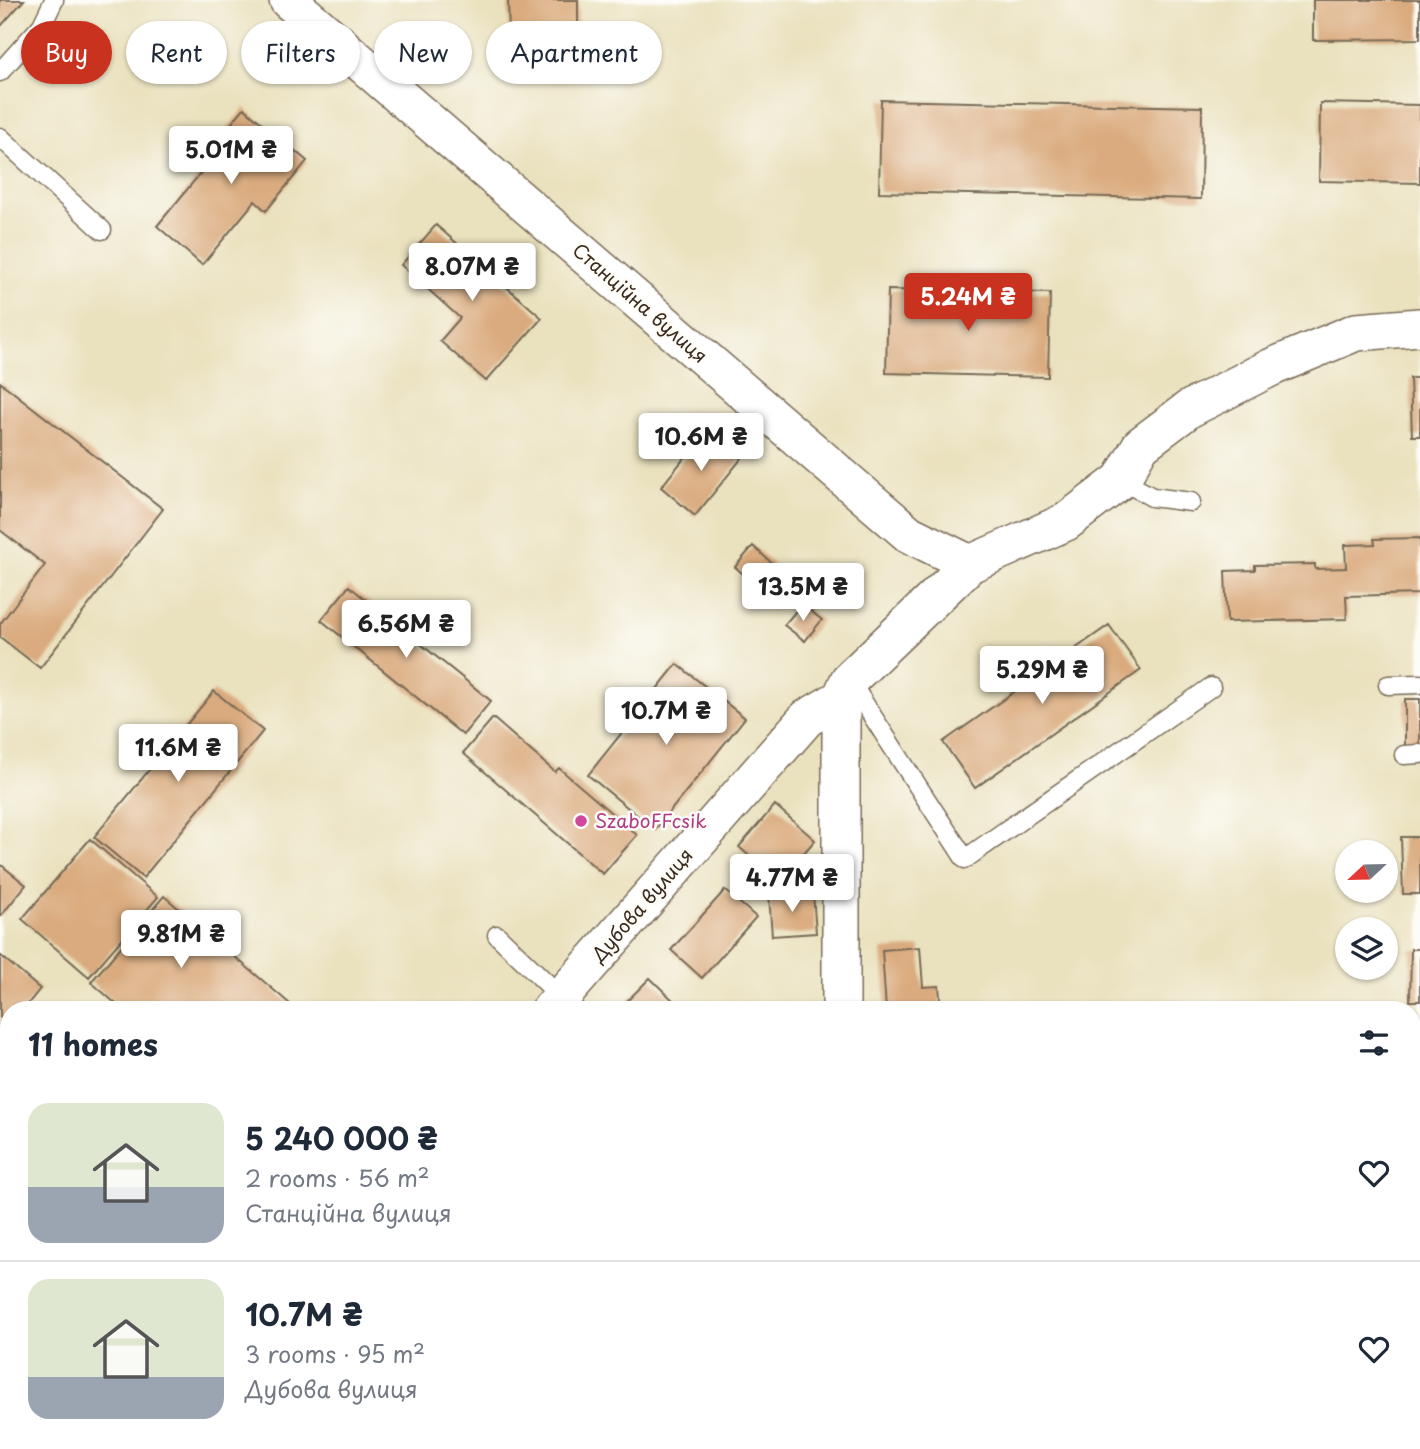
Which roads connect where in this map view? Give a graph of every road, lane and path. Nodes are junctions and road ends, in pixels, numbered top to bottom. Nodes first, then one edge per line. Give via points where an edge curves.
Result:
1 (54, 0) edge
2 (288, 0) edge
3 (0, 72) edge
4 (0, 137) edge
5 (102, 230) dead end
6 (1420, 327) edge
7 (1122, 480) junction
8 (1191, 502) dead end
9 (970, 564) junction
10 (1420, 684) edge
11 (1388, 685) dead end
12 (1210, 687) dead end
13 (845, 689) junction
14 (497, 935) dead end
15 (552, 1001) edge
16 (558, 1001) edge
17 (841, 1001) edge

1 - 3 lane via 42,25
2 - 9 street, Станційна вулиця via 909,534
4 - 5 lane
6 - 7 street via 1356,332 1189,409 1141,445
7 - 8 lane via 1152,497
7 - 9 street via 1066,522
9 - 13 street, Дубова вулиця
10 - 11 lane
12 - 13 lane via 965,859
13 - 16 street, Дубова вулиця via 807,718
13 - 17 street
14 - 15 lane

